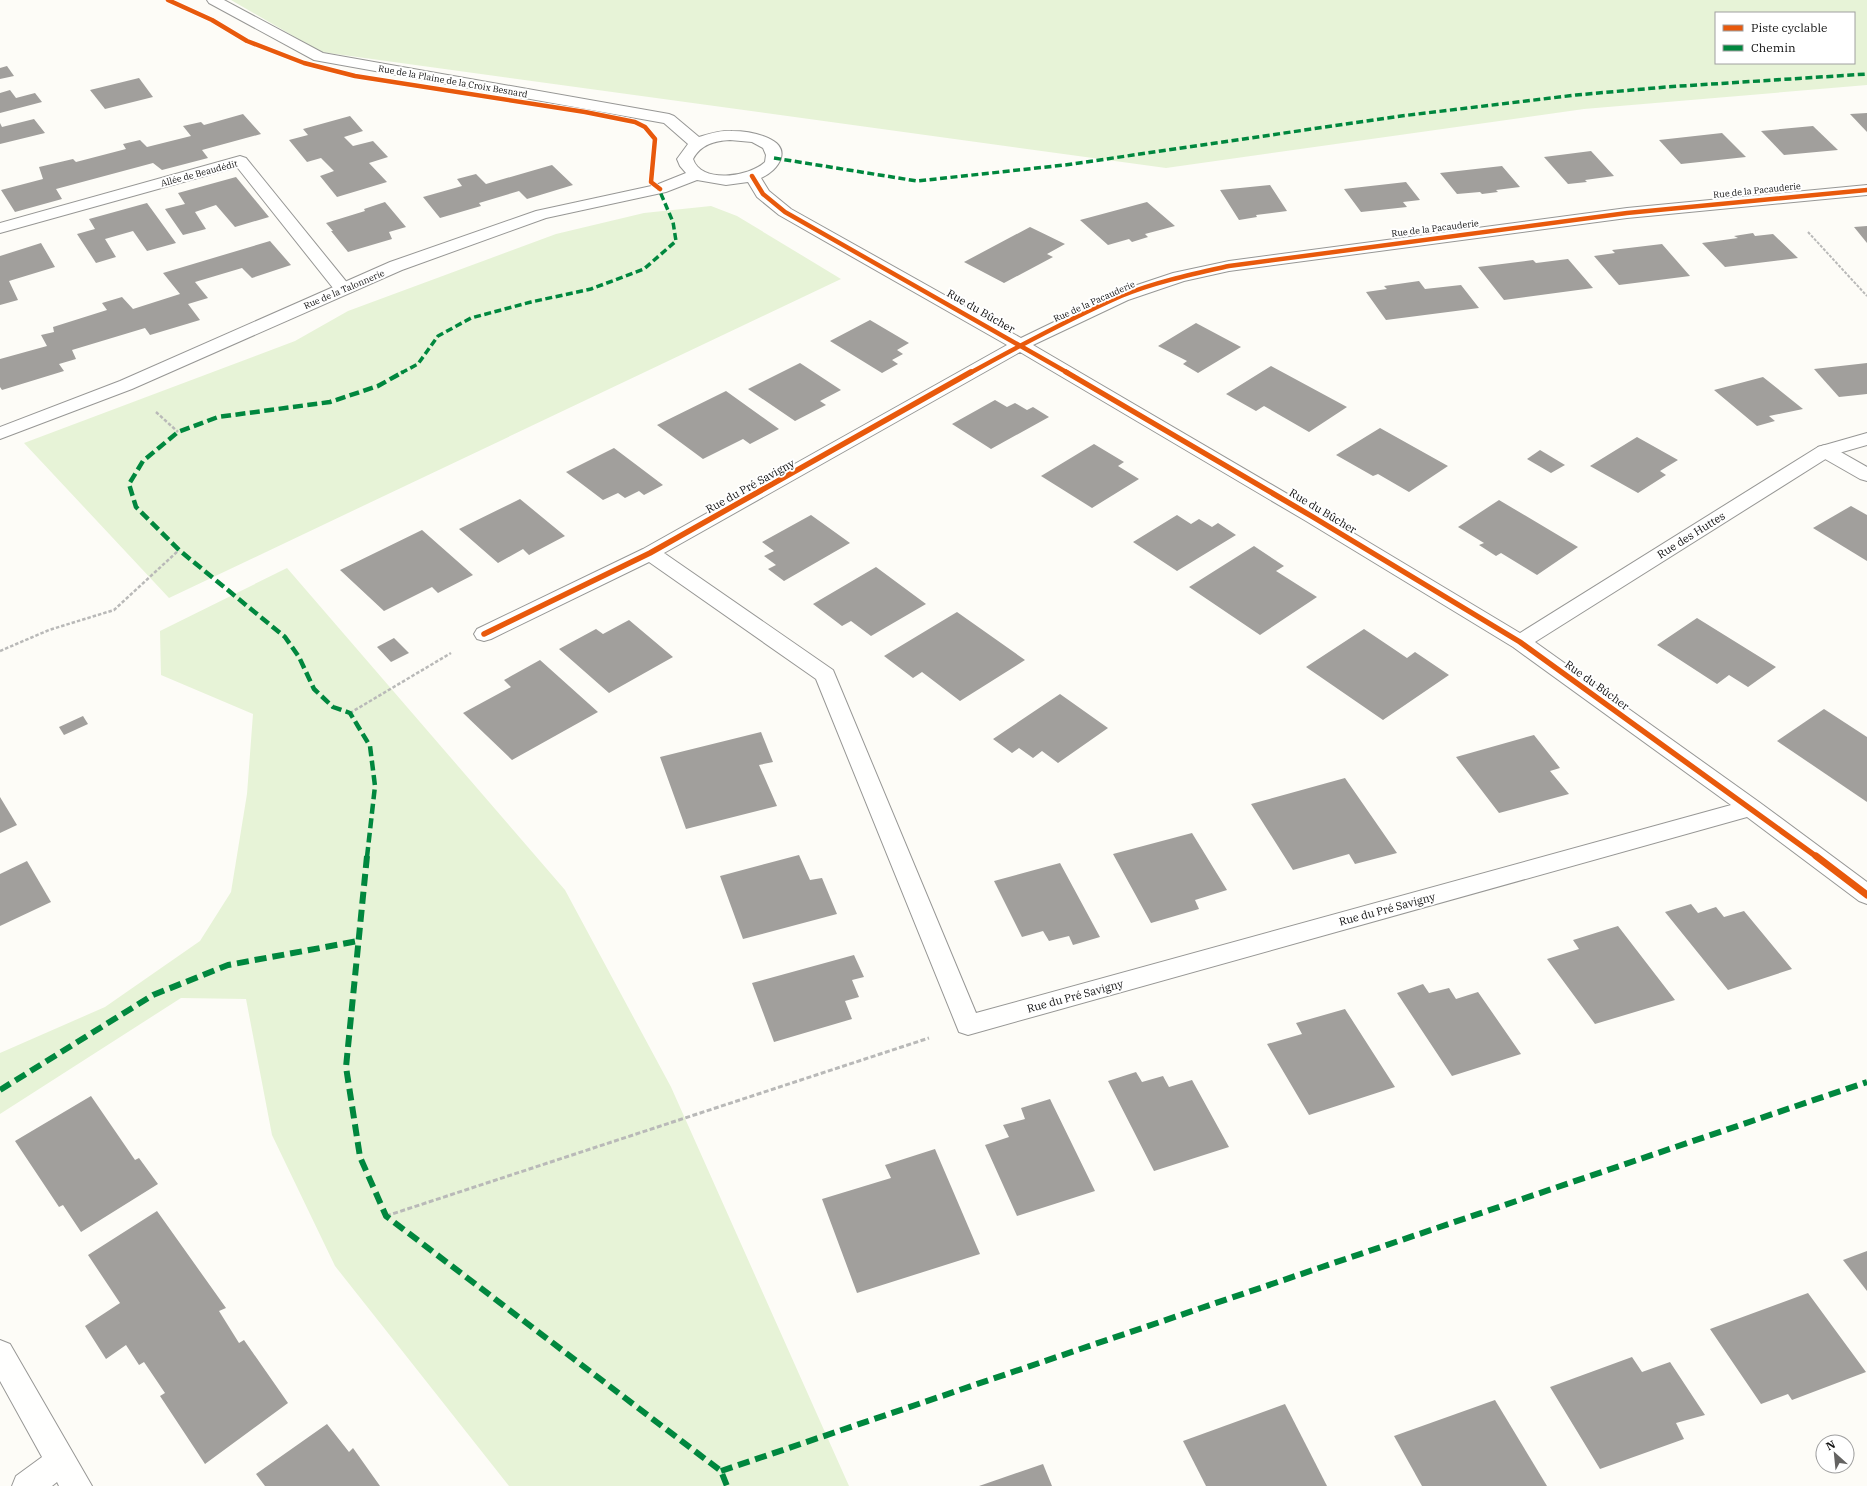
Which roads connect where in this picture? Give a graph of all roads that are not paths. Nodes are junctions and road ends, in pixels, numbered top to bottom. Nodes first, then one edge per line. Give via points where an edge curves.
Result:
1 (214, 0) edge
2 (697, 144) junction
3 (698, 174) junction
4 (752, 176) junction
5 (1867, 190) edge
6 (0, 228) edge
7 (343, 289) junction
8 (1020, 345) junction
9 (0, 433) edge
10 (1867, 439) edge
11 (1824, 451) junction
12 (1867, 475) edge
13 (650, 553) junction
14 (484, 634) road end
15 (1520, 642) junction
16 (1751, 808) junction
17 (1867, 894) edge
18 (0, 1353) edge
19 (69, 1474) edge
20 (27, 1486) edge

1 - 2 street, Rue de la Plaine de la Croix Besnard via 318,57 669,119
2 - 3 street via 688,151 685,159 689,168
2 - 4 street via 707,139 730,135 754,138 770,146 774,158 770,165
3 - 4 street via 718,179
3 - 7 street, Rue de la Talonnerie via 660,189 542,214 396,266
4 - 8 street, Rue du Bûcher via 763,194 785,212
5 - 8 street, Rue de la Pacauderie via 1580,218 1229,266 1179,277 1122,296
6 - 7 street, Allée de Beaudédit via 240,162
7 - 9 street, Rue de la Talonnerie via 126,385
8 - 13 street, Rue du Pré Savigny
8 - 15 street, Rue du Bûcher
10 - 11 street, Rue des Huttes
11 - 12 street
11 - 15 street, Rue des Huttes
13 - 14 street, Rue du Pré Savigny
13 - 16 street, Rue du Pré Savigny via 825,674 968,1025
15 - 16 street, Rue du Bûcher
16 - 17 street, Rue du Bûcher
18 - 19 street
19 - 20 street

